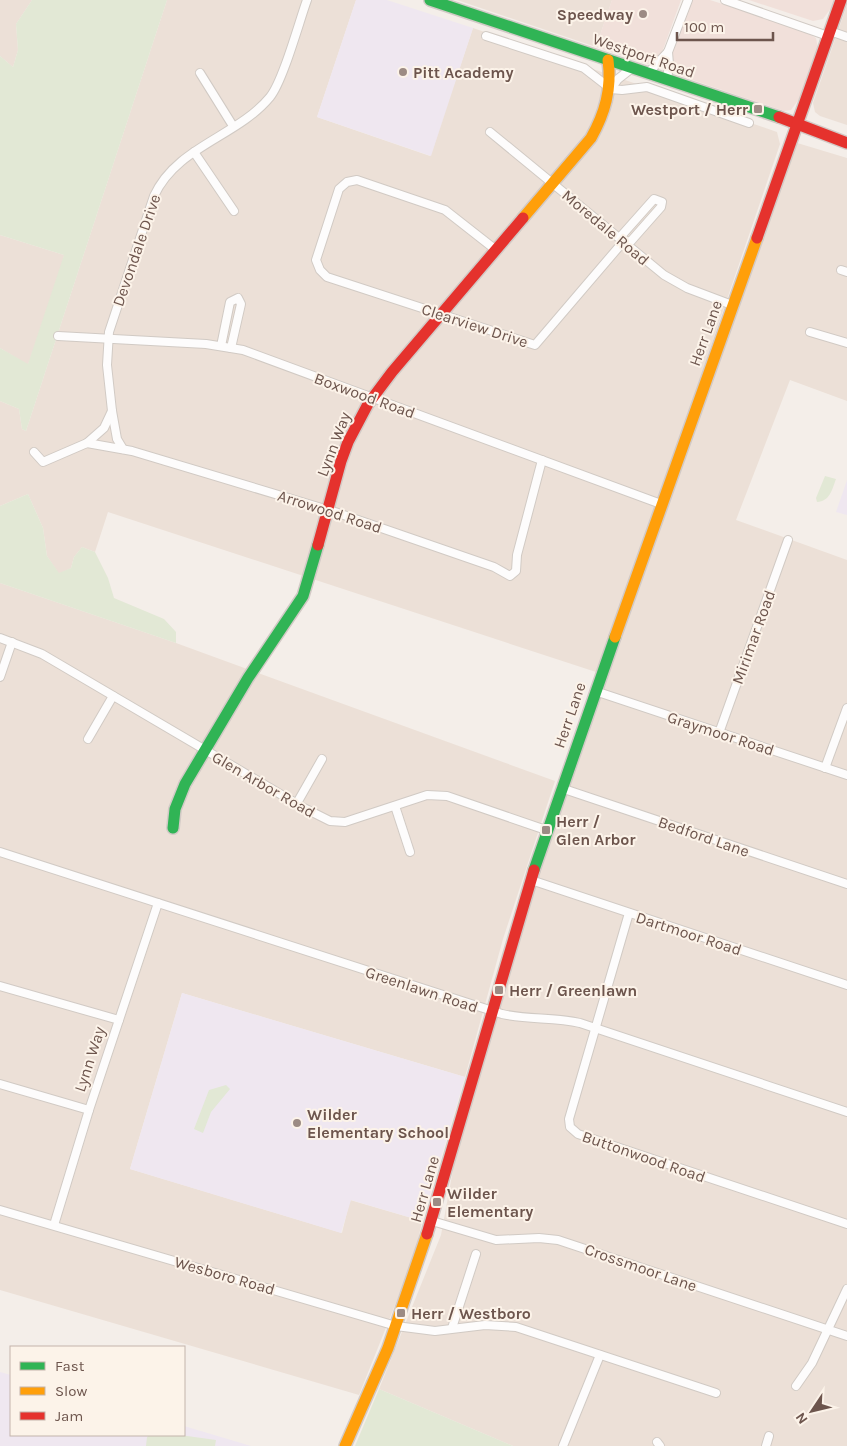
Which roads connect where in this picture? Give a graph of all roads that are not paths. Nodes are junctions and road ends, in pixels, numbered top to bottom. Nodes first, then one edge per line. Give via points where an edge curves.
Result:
1 (307, 0) edge
2 (430, 0) edge
3 (688, 0) edge
4 (725, 0) edge
5 (841, 0) edge
6 (829, 34) junction
7 (486, 36) dead end
8 (847, 37) edge
9 (668, 52) junction
10 (608, 60) junction
11 (632, 68) junction
12 (200, 73) dead end
13 (648, 73) junction
14 (667, 80) junction
15 (610, 89) junction
16 (750, 123) dead end
17 (796, 124) junction
18 (233, 126) junction
19 (490, 132) dead end
20 (847, 143) edge
21 (194, 152) junction
22 (554, 182) junction
23 (234, 211) dead end
24 (623, 242) junction
25 (496, 250) junction
26 (732, 305) junction
27 (442, 315) junction
28 (810, 332) dead end
29 (58, 336) dead end
30 (108, 338) junction
31 (847, 343) edge
32 (221, 346) junction
33 (231, 348) junction
34 (372, 398) junction
35 (112, 411) junction
36 (87, 442) junction
37 (123, 449) junction
38 (34, 452) dead end
39 (542, 460) junction
40 (661, 504) junction
41 (328, 510) junction
42 (788, 540) dead end
43 (0, 638) edge
44 (12, 642) junction
45 (0, 677) edge
46 (595, 691) junction
47 (113, 696) junction
48 (847, 708) edge
49 (719, 733) junction
50 (88, 739) dead end
51 (205, 750) junction
52 (322, 759) dead end
53 (826, 768) junction
54 (847, 775) edge
55 (560, 788) junction
56 (297, 803) junction
57 (395, 806) junction
58 (173, 828) dead end
59 (546, 830) junction
60 (0, 852) edge
61 (410, 852) dead end
62 (531, 880) junction
63 (847, 884) edge
64 (158, 903) junction
65 (629, 912) junction
66 (847, 985) edge
67 (0, 986) edge
68 (492, 1010) junction
69 (119, 1020) junction
70 (595, 1028) junction
71 (0, 1084) edge
72 (89, 1110) junction
73 (847, 1112) edge
74 (0, 1210) edge
75 (432, 1221) junction
76 (847, 1224) edge
77 (54, 1225) junction
78 (476, 1254) dead end
79 (847, 1289) edge
80 (396, 1326) junction
81 (452, 1328) junction
82 (828, 1330) junction
83 (847, 1336) edge
84 (600, 1355) junction
85 (796, 1386) dead end
86 (716, 1393) dead end
87 (769, 1436) dead end
88 (345, 1446) edge
89 (563, 1446) edge
90 (766, 1446) edge

1 - 18 street, Devondale Drive via 274,90 262,105
2 - 10 main road, Westport Road
3 - 9 street
4 - 6 street
5 - 6 main road, Herr Lane
6 - 8 street
6 - 17 main road, Herr Lane
7 - 15 street via 584,68
9 - 13 street
9 - 14 street
10 - 11 main road, Westport Road
10 - 15 main road, Lynn Way
11 - 13 main road, Westport Road
11 - 15 street, Lynn Way
12 - 18 street
13 - 14 main road, Westport Road
14 - 17 main road, Westport Road
15 - 16 street via 647,87
15 - 22 main road, Lynn Way via 594,134
17 - 20 main road, Westport Road
17 - 26 main road, Herr Lane
18 - 21 street, Devondale Drive
19 - 22 street, Moredale Road
21 - 23 street
21 - 30 street, Devondale Drive via 168,172 154,196 116,305
22 - 24 street, Moredale Road
22 - 25 main road, Lynn Way
24 - 24 street via 622,235 651,200 660,200 662,205 655,214 631,241
24 - 26 street, Moredale Road via 673,281
24 - 27 street, Clearview Drive via 534,345
25 - 27 main road, Lynn Way
25 - 27 street, Clearview Drive via 445,210 364,181 352,180 339,190 317,252 318,268 327,276
26 - 40 main road, Herr Lane
27 - 34 main road, Lynn Way
28 - 31 street
29 - 30 street, Boxwood Road
30 - 32 street, Boxwood Road
30 - 35 street, Devondale Drive
32 - 33 street, Boxwood Road
32 - 33 street via 230,302 238,298 241,304
33 - 34 street, Boxwood Road
34 - 39 street, Boxwood Road
34 - 41 main road, Lynn Way via 348,442
35 - 36 street via 104,428
35 - 37 street, Devondale Drive via 117,439
36 - 37 street, Arrowood Road
36 - 38 street via 46,462
37 - 41 street, Arrowood Road
39 - 40 street, Boxwood Road
39 - 41 street, Arrowood Road via 517,555 516,571 510,576 494,567
40 - 46 main road, Herr Lane
41 - 51 main road, Lynn Way via 303,596
42 - 49 street, Mirimar Road
43 - 44 street, Glen Arbor Road
44 - 45 street
44 - 47 street, Glen Arbor Road via 42,654
46 - 49 street, Graymoor Road
46 - 55 main road, Herr Lane
47 - 50 street
47 - 51 street, Glen Arbor Road
48 - 53 street
49 - 53 street, Graymoor Road
51 - 56 street, Glen Arbor Road
51 - 58 main road, Lynn Way via 180,795
52 - 56 street
53 - 54 street, Graymoor Road
55 - 59 main road, Herr Lane
55 - 63 street, Bedford Lane
56 - 57 street, Glen Arbor Road via 321,817 340,822
57 - 59 street, Glen Arbor Road via 442,795
57 - 61 street
59 - 62 main road, Herr Lane
60 - 64 street, Greenlawn Road
62 - 65 street, Dartmoor Road
62 - 68 main road, Herr Lane
64 - 68 street, Greenlawn Road
64 - 69 street, Lynn Way
65 - 66 street, Dartmoor Road
65 - 70 street, Buttonwood Road
67 - 69 street
68 - 70 street, Greenlawn Road via 517,1018 570,1021
68 - 75 main road, Herr Lane
69 - 72 street, Lynn Way
70 - 73 street, Greenlawn Road
70 - 76 street, Buttonwood Road via 569,1119 572,1131
71 - 72 street
72 - 77 street, Lynn Way
74 - 77 street, Wesboro Road
75 - 80 main road, Herr Lane
75 - 82 street, Crossmoor Lane via 496,1240 558,1240
77 - 80 street, Wesboro Road
78 - 81 street
79 - 82 street
80 - 81 street, Wesboro Road via 435,1331
80 - 88 main road, Herr Lane
81 - 84 street, Wesboro Road via 516,1327
82 - 83 street, Crossmoor Lane
82 - 85 street
84 - 86 street, Wesboro Road
84 - 89 street
87 - 90 street

